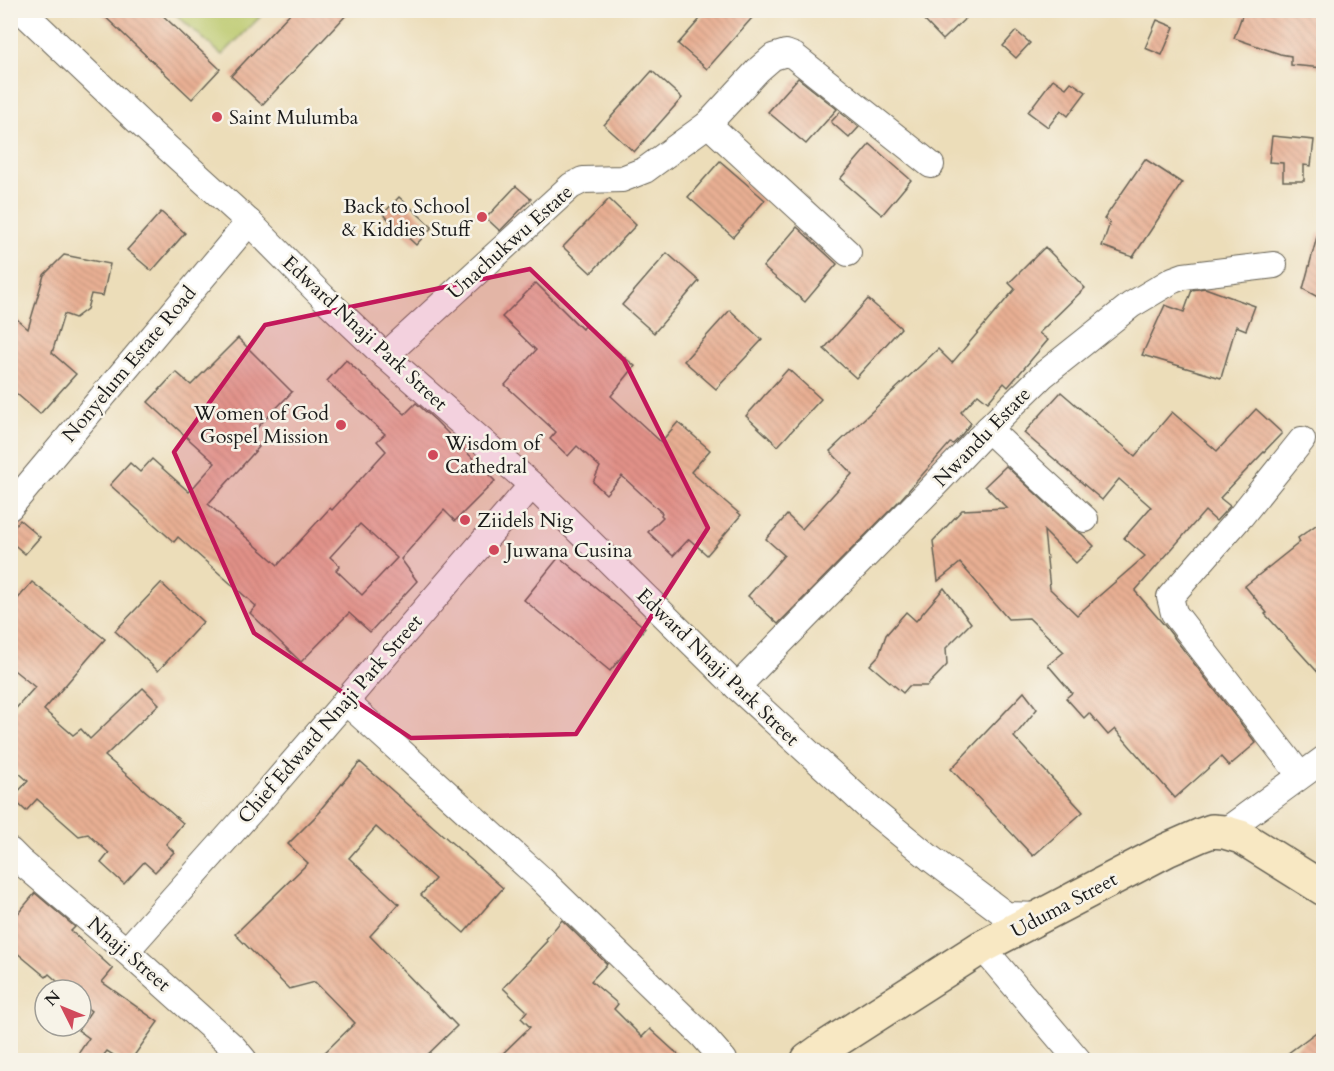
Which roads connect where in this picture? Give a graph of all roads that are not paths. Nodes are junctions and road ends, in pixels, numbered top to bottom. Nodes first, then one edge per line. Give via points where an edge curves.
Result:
1 (21, 10) edge
2 (708, 124) junction
3 (932, 165) dead end
4 (249, 222) junction
5 (848, 253) dead end
6 (1274, 265) dead end
7 (385, 356) junction
8 (988, 429) junction
9 (1302, 440) dead end
10 (532, 485) junction
11 (10, 507) edge
12 (1085, 519) dead end
13 (737, 687) junction
14 (345, 701) junction
15 (1323, 759) edge
16 (1300, 776) junction
17 (1224, 832) junction
18 (14, 863) edge
19 (1323, 889) edge
20 (1042, 916) junction
21 (982, 947) junction
22 (126, 951) junction
23 (235, 1056) edge
24 (724, 1060) edge
25 (808, 1060) edge
26 (1078, 1060) edge

1 - 4 street, Edward Nnaji Park Street
2 - 3 street, Unachukwu Estate via 758,70 773,57 786,53
2 - 5 street
2 - 7 street, Unachukwu Estate via 645,170 622,179 583,180 571,186
4 - 7 street, Edward Nnaji Park Street
4 - 11 street, Nonyelum Estate Road
6 - 8 street, Nwandu Estate via 1173,280 1131,305 1043,375
7 - 10 street, Edward Nnaji Park Street
8 - 12 street
8 - 13 street, Nwandu Estate
9 - 16 street via 1170,597 1174,613
10 - 13 street, Edward Nnaji Park Street
10 - 14 street, Chief Edward Nnaji Park Street
13 - 20 street, Edward Nnaji Park Street via 869,808 930,858 1006,915
14 - 22 street, Chief Edward Nnaji Park Street
14 - 24 street via 539,877
15 - 16 street, Uduma Street
16 - 17 street, Uduma Street
17 - 19 street via 1241,837
17 - 20 street, Uduma Street via 1212,831 1167,850
18 - 22 street, Nnaji Street
20 - 21 street, Uduma Street
21 - 25 street, Uduma Street
21 - 26 street
22 - 23 street, Nnaji Street

